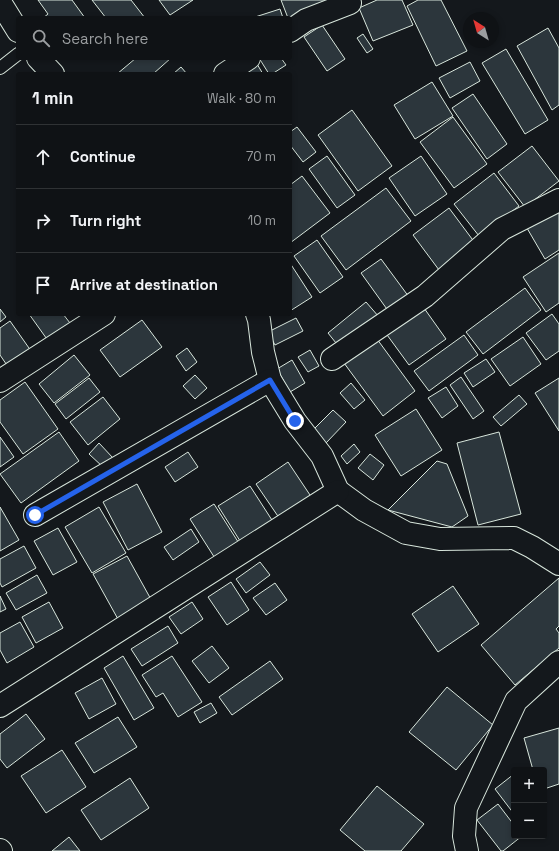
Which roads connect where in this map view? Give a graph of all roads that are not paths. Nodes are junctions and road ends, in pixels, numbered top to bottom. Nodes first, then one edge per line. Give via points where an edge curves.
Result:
1 (349, 0) edge
2 (0, 2) edge
3 (16, 28) edge
4 (292, 30) edge
5 (16, 56) edge
6 (40, 60) edge
7 (246, 60) edge
8 (0, 68) edge
9 (51, 72) edge
10 (228, 72) edge
11 (559, 200) edge
12 (101, 316) edge
13 (258, 316) edge
14 (332, 359) dead end
15 (270, 380) junction
16 (0, 381) edge
17 (338, 491) junction
18 (35, 515) dead end
19 (559, 564) edge
20 (559, 662) edge
21 (0, 706) edge
22 (467, 851) edge

1 - 4 street via 350,3 306,20
2 - 3 street
5 - 8 lane
6 - 9 street
7 - 10 street
11 - 14 street via 502,229 425,296
12 - 16 street
13 - 15 street
15 - 17 street via 295,421 322,456
15 - 18 street
17 - 19 street via 364,510 406,533 440,539 514,538 532,546
17 - 21 street
20 - 22 street via 516,701 466,808 464,836

